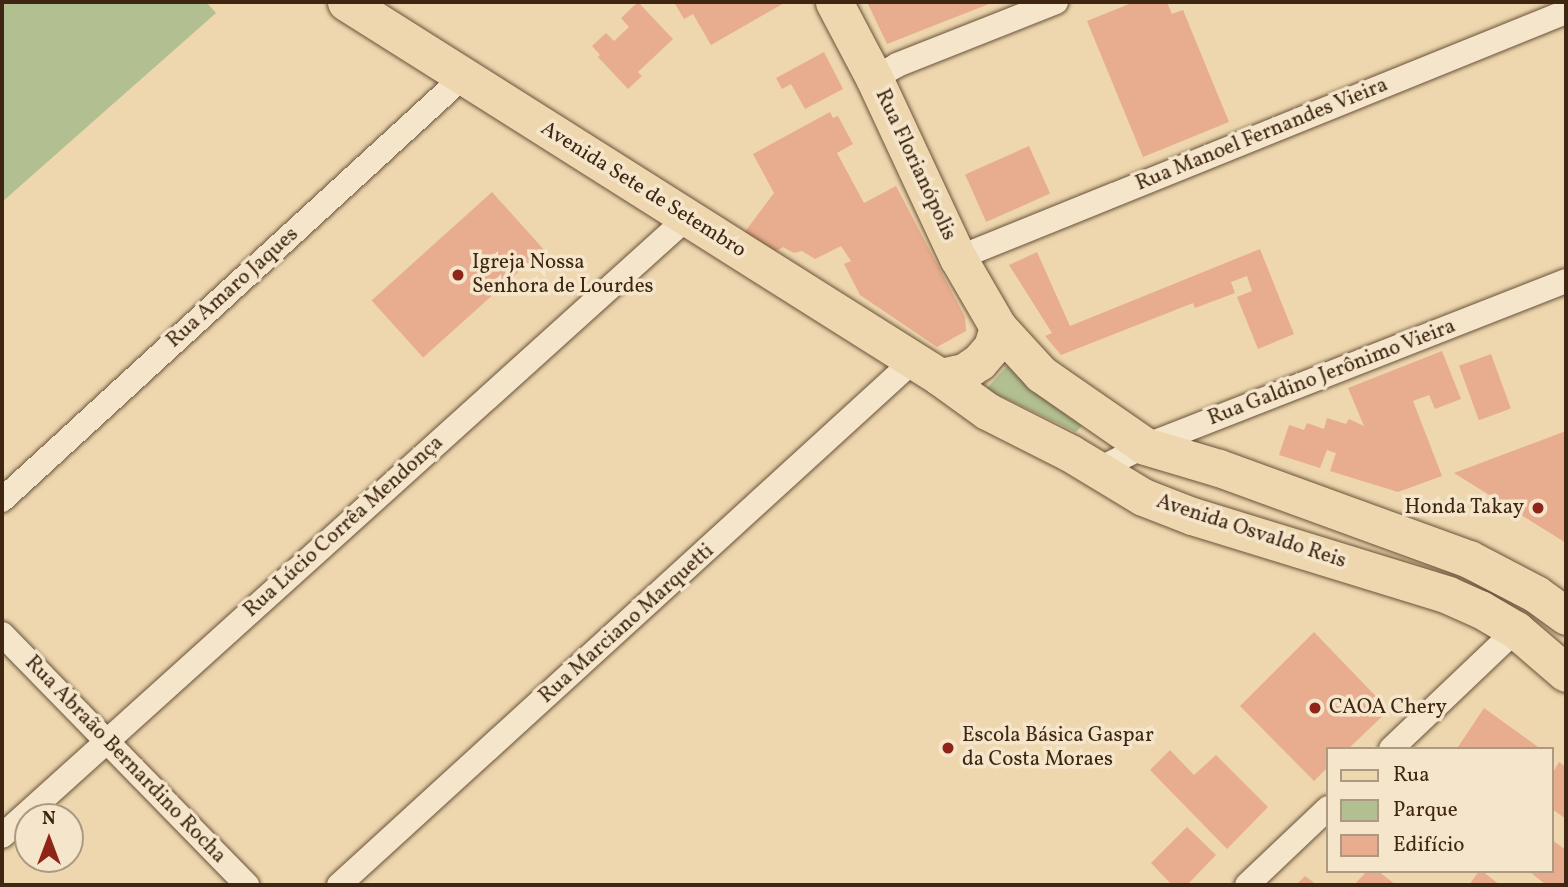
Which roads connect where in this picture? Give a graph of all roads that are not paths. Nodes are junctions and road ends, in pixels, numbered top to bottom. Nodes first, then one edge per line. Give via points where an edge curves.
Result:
1 (346, 2) edge
2 (834, 2) edge
3 (1056, 2) edge
4 (1566, 12) edge
5 (463, 77) junction
6 (874, 78) junction
7 (687, 218) junction
8 (958, 258) junction
9 (1566, 281) edge
10 (998, 327) junction
11 (926, 369) junction
12 (1145, 446) junction
13 (1099, 469) junction
14 (2, 499) edge
15 (1566, 616) edge
16 (1516, 630) junction
17 (2, 634) edge
18 (1566, 673) edge
19 (108, 740) junction
20 (1393, 747) edge
21 (1326, 810) edge
22 (2, 836) edge
23 (247, 885) edge
24 (339, 885) edge
25 (1247, 885) edge

1 - 5 main road, Avenida Sete de Setembro
2 - 6 main road, Rua Florianópolis
3 - 6 street
4 - 8 street, Rua Manoel Fernandes Vieira
5 - 7 main road, Avenida Sete de Setembro
5 - 14 street, Rua Amaro Jaques
6 - 8 main road, Rua Florianópolis
7 - 11 main road, Avenida Sete de Setembro
7 - 19 street, Rua Lúcio Corrêa Mendonça
8 - 10 main road, Rua Florianópolis
9 - 12 street, Rua Galdino Jerônimo Vieira
10 - 11 main road via 992,347 964,372
10 - 12 main road via 1041,374
11 - 13 main road, Avenida Osvaldo Reis via 987,411
11 - 24 street, Rua Marciano Marquetti
12 - 13 street, Rua Galdino Jerônimo Vieira
12 - 15 main road via 1469,559 1536,594
13 - 16 main road, Avenida Osvaldo Reis via 1143,497 1192,516 1448,594
16 - 18 main road, Avenida Osvaldo Reis
16 - 20 street
17 - 19 street, Rua Abraão Bernardino Rocha
19 - 22 street, Rua Lúcio Corrêa Mendonça
19 - 23 street, Rua Abraão Bernardino Rocha
21 - 25 street

